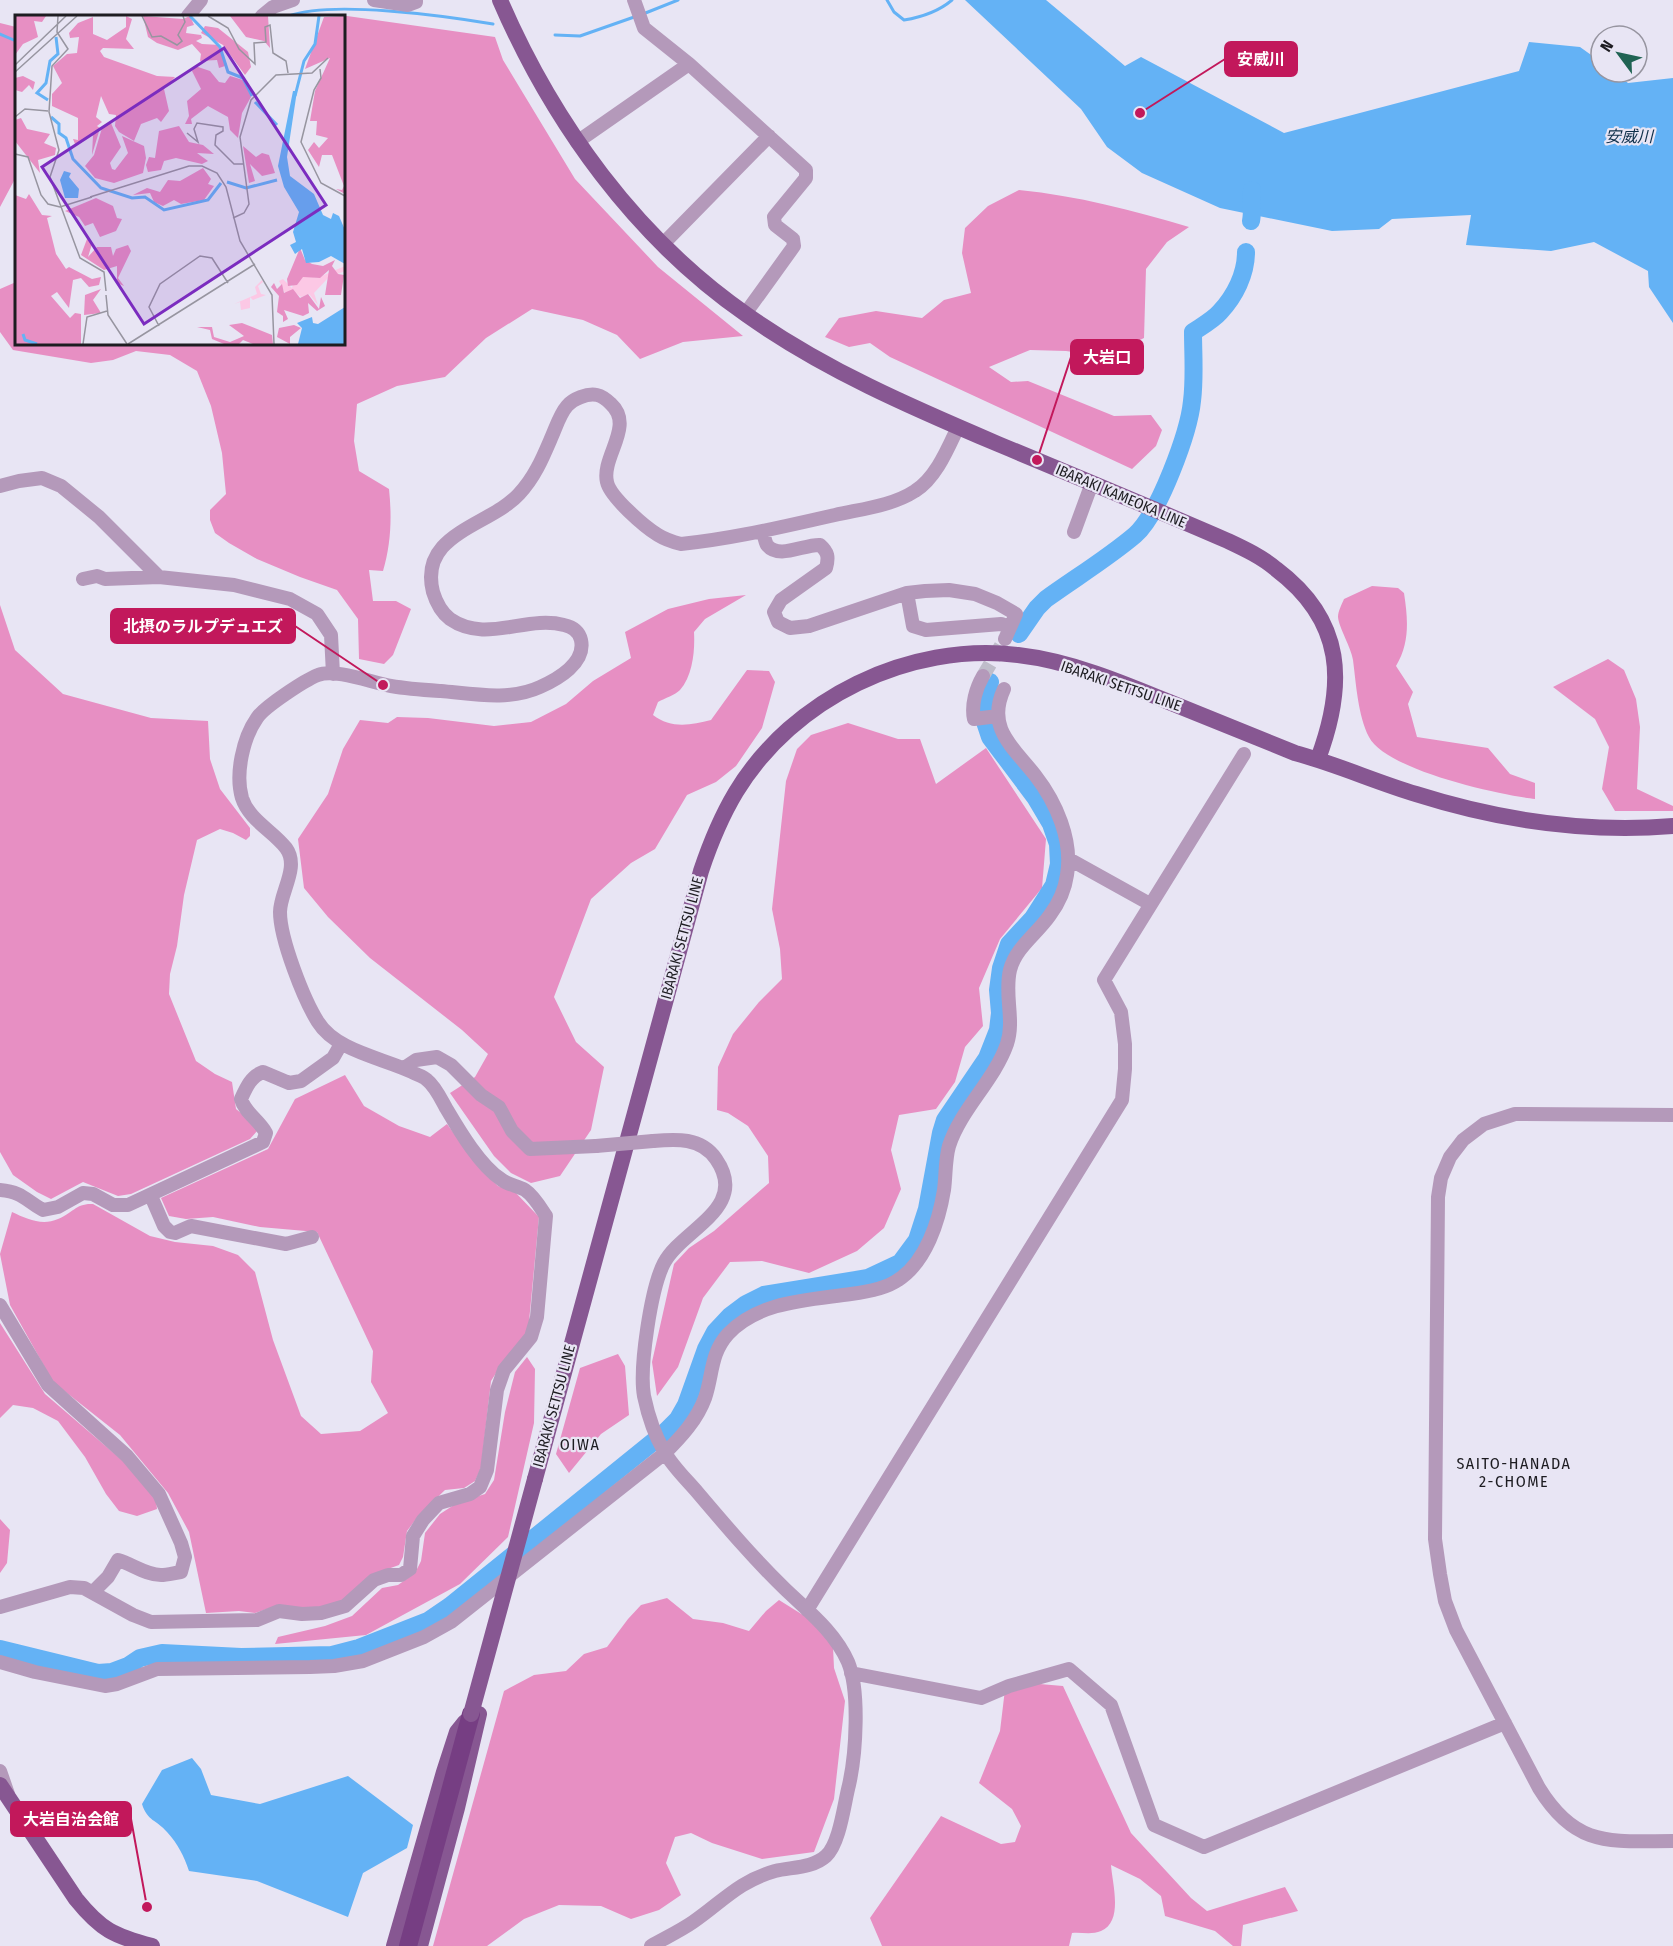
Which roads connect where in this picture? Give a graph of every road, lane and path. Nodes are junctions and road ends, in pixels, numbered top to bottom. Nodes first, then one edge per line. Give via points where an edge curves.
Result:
1 (201, 0) edge
2 (293, 0) edge
3 (374, 0) edge
4 (416, 0) edge
5 (500, 0) edge
6 (635, 1) edge
7 (189, 15) edge
8 (263, 15) edge
9 (689, 64) junction
10 (769, 136) junction
11 (577, 142) junction
12 (663, 244) junction
13 (746, 314) junction
14 (958, 427) junction
15 (1092, 483) junction
16 (0, 486) edge
17 (763, 531) junction
18 (1074, 532) dead end
19 (159, 577) junction
20 (83, 579) dead end
21 (907, 592) junction
22 (333, 674) junction
23 (983, 676) tunnel mouth
24 (1004, 689) dead end
25 (996, 716) junction
26 (1244, 754) dead end
27 (1318, 759) junction
28 (1673, 826) edge
29 (1069, 859) junction
30 (1150, 904) junction
31 (341, 1044) junction
32 (404, 1068) junction
33 (1673, 1115) edge
34 (0, 1190) edge
35 (151, 1196) junction
36 (312, 1237) dead end
37 (0, 1305) edge
38 (663, 1450) junction
39 (93, 1592) junction
40 (0, 1607) edge
41 (807, 1610) junction
42 (496, 1617) junction
43 (0, 1662) edge
44 (851, 1673) junction
45 (471, 1714) joint
46 (1505, 1723) junction
47 (0, 1771) edge
48 (5, 1792) edge
49 (447, 1805) junction
50 (1673, 1841) edge
51 (152, 1946) edge
52 (394, 1946) edge
53 (408, 1946) edge
54 (420, 1946) edge
55 (651, 1946) edge

1 - 7 street
2 - 8 street
3 - 4 street via 408,5
5 - 11 main road, IBARAKI KAMEOKA LINE via 538,80
6 - 9 street via 644,28
9 - 10 street
9 - 11 street
10 - 12 street
10 - 13 street via 806,170 807,178 774,217 775,225 793,239 794,246
11 - 12 main road, IBARAKI KAMEOKA LINE
12 - 13 main road, IBARAKI KAMEOKA LINE
13 - 14 main road, IBARAKI KAMEOKA LINE via 862,384
14 - 15 main road, IBARAKI KAMEOKA LINE
14 - 17 street via 932,474 916,491 887,503
15 - 18 street
15 - 27 main road, IBARAKI KAMEOKA LINE via 1263,559 1300,590 1315,611 1333,652 1336,681 1331,721
16 - 19 street via 42,478 60,486 99,517
17 - 21 street via 767,545 777,551 820,545 826,551 826,568 781,600 774,612 778,622 790,628 809,626
17 - 22 street via 681,544 654,533 607,487 607,467 618,436 616,409 594,394 582,396 567,405 536,471 517,496 497,512 452,536 442,546 430,574 436,602 454,622 469,629 487,630 558,623 580,635 577,662 542,687 496,696 393,687
19 - 20 street
19 - 22 street via 234,585 290,599 317,614 331,635
21 - 21 street via 913,626 926,630 1001,624 1008,633 1016,614 975,594 949,590
22 - 31 street via 321,673 259,714 250,732 240,774 242,799 251,814 286,848 291,858 279,910 285,945 318,1023
23 - 25 street via 978,685 974,719
24 - 25 street
25 - 29 street via 1062,823
26 - 30 street
27 - 28 main road via 1417,795 1520,821 1618,828
27 - 42 main road, IBARAKI SETTSU LINE, bridge via 1088,671 1018,655 953,655 903,665 837,694 780,739 736,792 700,871
29 - 30 street
29 - 38 street via 1065,888 1058,902 1020,949 1010,970 1008,1042 948,1148 940,1212 921,1255 911,1269 888,1286 791,1303 743,1320 713,1359 705,1399 688,1429
30 - 41 street via 1104,980 1121,1012 1125,1044 1122,1100
31 - 32 street
31 - 35 street via 333,1058 301,1081 289,1083 262,1072 256,1075 241,1099 243,1107 266,1133 263,1142
32 - 38 street, bridge via 416,1060 437,1056 499,1107 512,1131 530,1149 680,1139 705,1148 715,1157 725,1190 719,1208 672,1250 658,1276 642,1360 649,1419
32 - 39 street via 427,1080 484,1162 501,1180 527,1191 546,1216 537,1317 531,1337 504,1370 497,1390 487,1470 480,1487 439,1503 423,1520 413,1536 410,1569 401,1575 374,1580 345,1606 321,1613 279,1611 257,1620 151,1622
33 - 46 street via 1515,1114 1484,1124 1463,1140 1441,1178 1435,1539 1452,1620
34 - 35 street via 24,1195 43,1210 58,1207 83,1193 113,1205 128,1205
35 - 36 street via 170,1232 191,1226 286,1244
37 - 39 street via 48,1385 127,1456 159,1494 182,1543 185,1557 181,1572 161,1575 118,1560
38 - 41 street via 754,1559
38 - 43 street via 451,1622 363,1661 310,1667 157,1669 105,1686
39 - 40 street via 70,1587
41 - 44 street via 834,1637
42 - 45 main road, IBARAKI SETTSU LINE, bridge
42 - 49 main road, bridge via 493,1653
44 - 46 street via 981,1698 1068,1669 1111,1705 1154,1825 1204,1847
44 - 55 street via 857,1708 850,1779 836,1841 828,1854 817,1863 773,1872 741,1884 693,1921
45 - 49 highway
46 - 50 street via 1553,1810 1570,1825 1612,1841
47 - 48 street
48 - 51 main road via 90,1916 118,1936
49 - 52 main road
49 - 53 highway
49 - 54 main road

